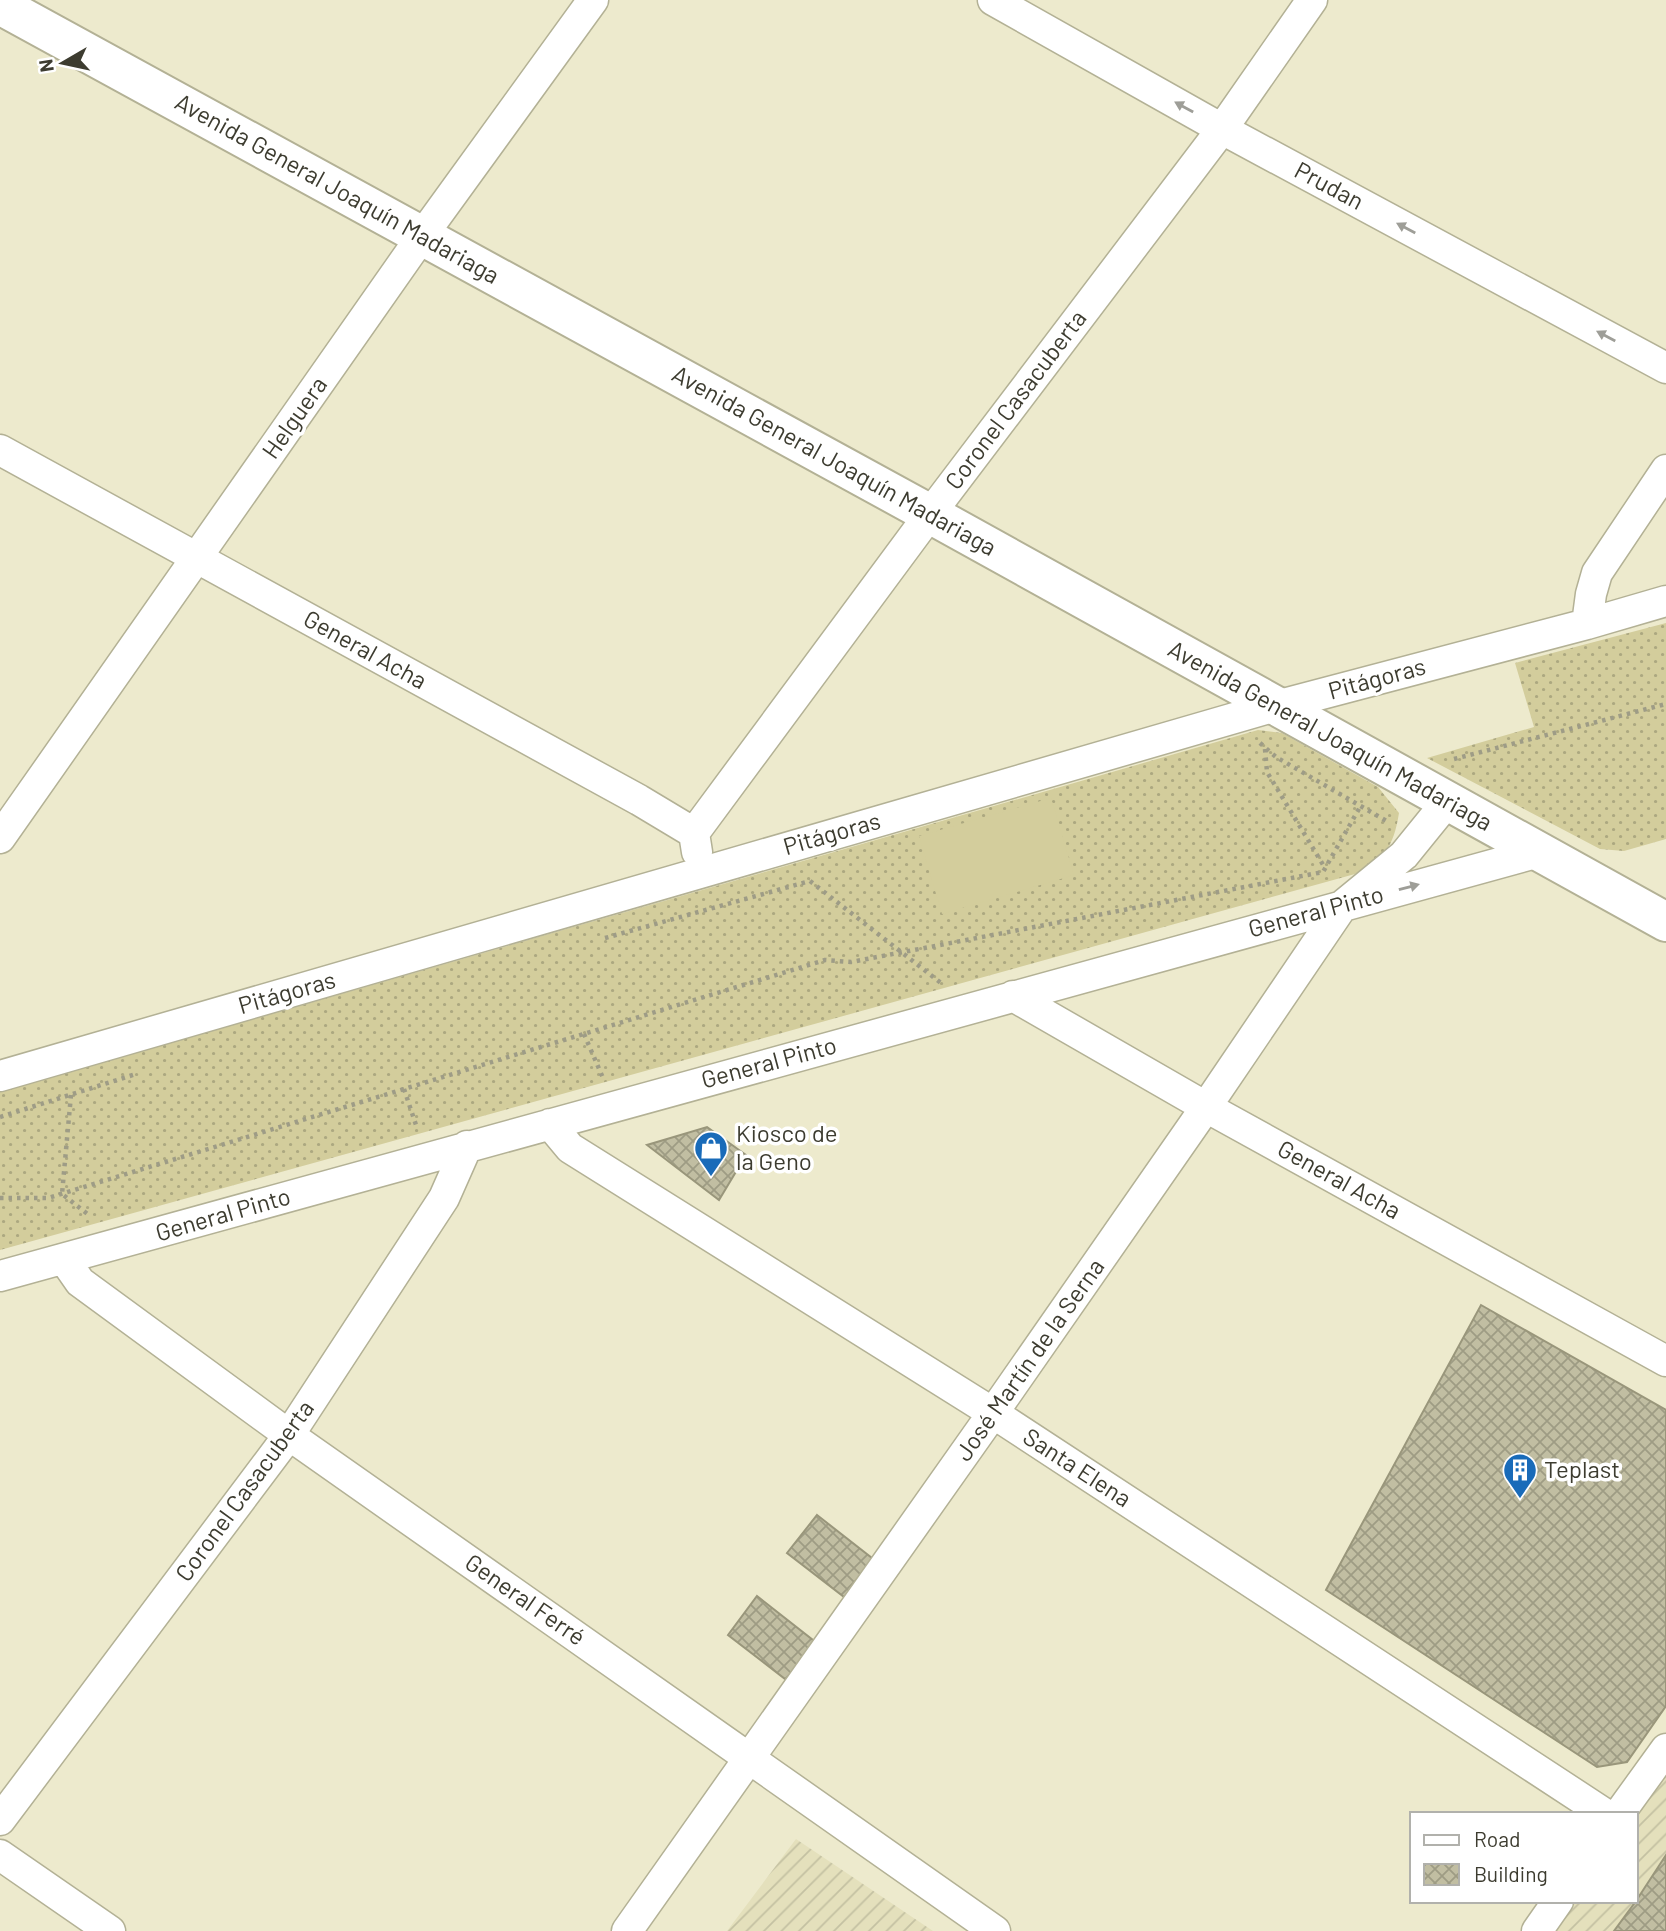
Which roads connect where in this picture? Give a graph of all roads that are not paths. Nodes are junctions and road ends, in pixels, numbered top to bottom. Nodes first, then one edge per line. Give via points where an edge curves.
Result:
1 (593, 0) edge
2 (993, 0) edge
3 (1312, 0) edge
4 (0, 5) edge
5 (1222, 129) junction
6 (422, 236) junction
7 (1666, 368) edge
8 (0, 450) edge
9 (1666, 470) edge
10 (930, 514) junction
11 (198, 559) junction
12 (1666, 601) edge
13 (1587, 624) junction
14 (1276, 706) junction
15 (1447, 802) junction
16 (694, 833) junction
17 (0, 838) edge
18 (1539, 852) junction
19 (700, 872) junction
20 (1343, 905) junction
21 (1666, 922) edge
22 (1013, 996) junction
23 (0, 1076) edge
24 (1206, 1107) junction
25 (550, 1124) junction
26 (467, 1146) junction
27 (64, 1259) junction
28 (0, 1276) edge
29 (1666, 1361) edge
30 (993, 1413) junction
31 (289, 1436) junction
32 (1666, 1749) edge
33 (750, 1757) junction
34 (1602, 1812) edge
35 (1620, 1812) edge
36 (0, 1821) edge
37 (0, 1855) edge
38 (1557, 1903) edge
39 (110, 1931) edge
40 (627, 1931) edge
41 (995, 1931) edge
42 (1537, 1931) edge

1 - 6 street, Helguera
5 -> 2 street, Prudan
3 - 5 street, Coronel Casacuberta
4 - 6 main road, Avenida General Joaquín Madariaga
7 -> 5 street, Prudan
5 - 10 street, Coronel Casacuberta
6 - 10 main road, Avenida General Joaquín Madariaga
6 - 11 street, Helguera
8 - 11 street, General Acha
9 - 13 street via 1597,573
10 - 14 main road, Avenida General Joaquín Madariaga
10 - 16 street, Coronel Casacuberta
11 - 16 street, General Acha
11 - 17 street, Helguera
12 - 13 street, Pitágoras
13 - 14 street, Pitágoras
14 - 15 main road, Avenida General Joaquín Madariaga
14 - 19 street, Pitágoras
15 - 18 main road, Avenida General Joaquín Madariaga
15 - 20 street, José Martín de la Serna via 1387,870
16 - 19 street
20 -> 18 street, General Pinto
18 - 21 main road, Avenida General Joaquín Madariaga
19 - 23 street, Pitágoras
20 - 22 street, General Pinto
20 - 24 street, José Martín de la Serna
22 - 24 street, General Acha
22 - 25 street, General Pinto
24 - 29 street, General Acha
24 - 30 street, José Martín de la Serna
25 - 26 street, General Pinto
25 - 30 street, Santa Elena via 569,1148
26 - 27 street, General Pinto
26 - 31 street, Coronel Casacuberta via 444,1198
27 - 28 street, General Pinto
27 - 31 street, General Ferré via 80,1282
30 - 33 street, José Martín de la Serna
30 - 34 street, Santa Elena
31 - 33 street, General Ferré
31 - 36 street, Coronel Casacuberta
32 - 35 street
33 - 40 street, José Martín de la Serna
33 - 41 street, General Ferré
37 - 39 street
38 - 42 street

